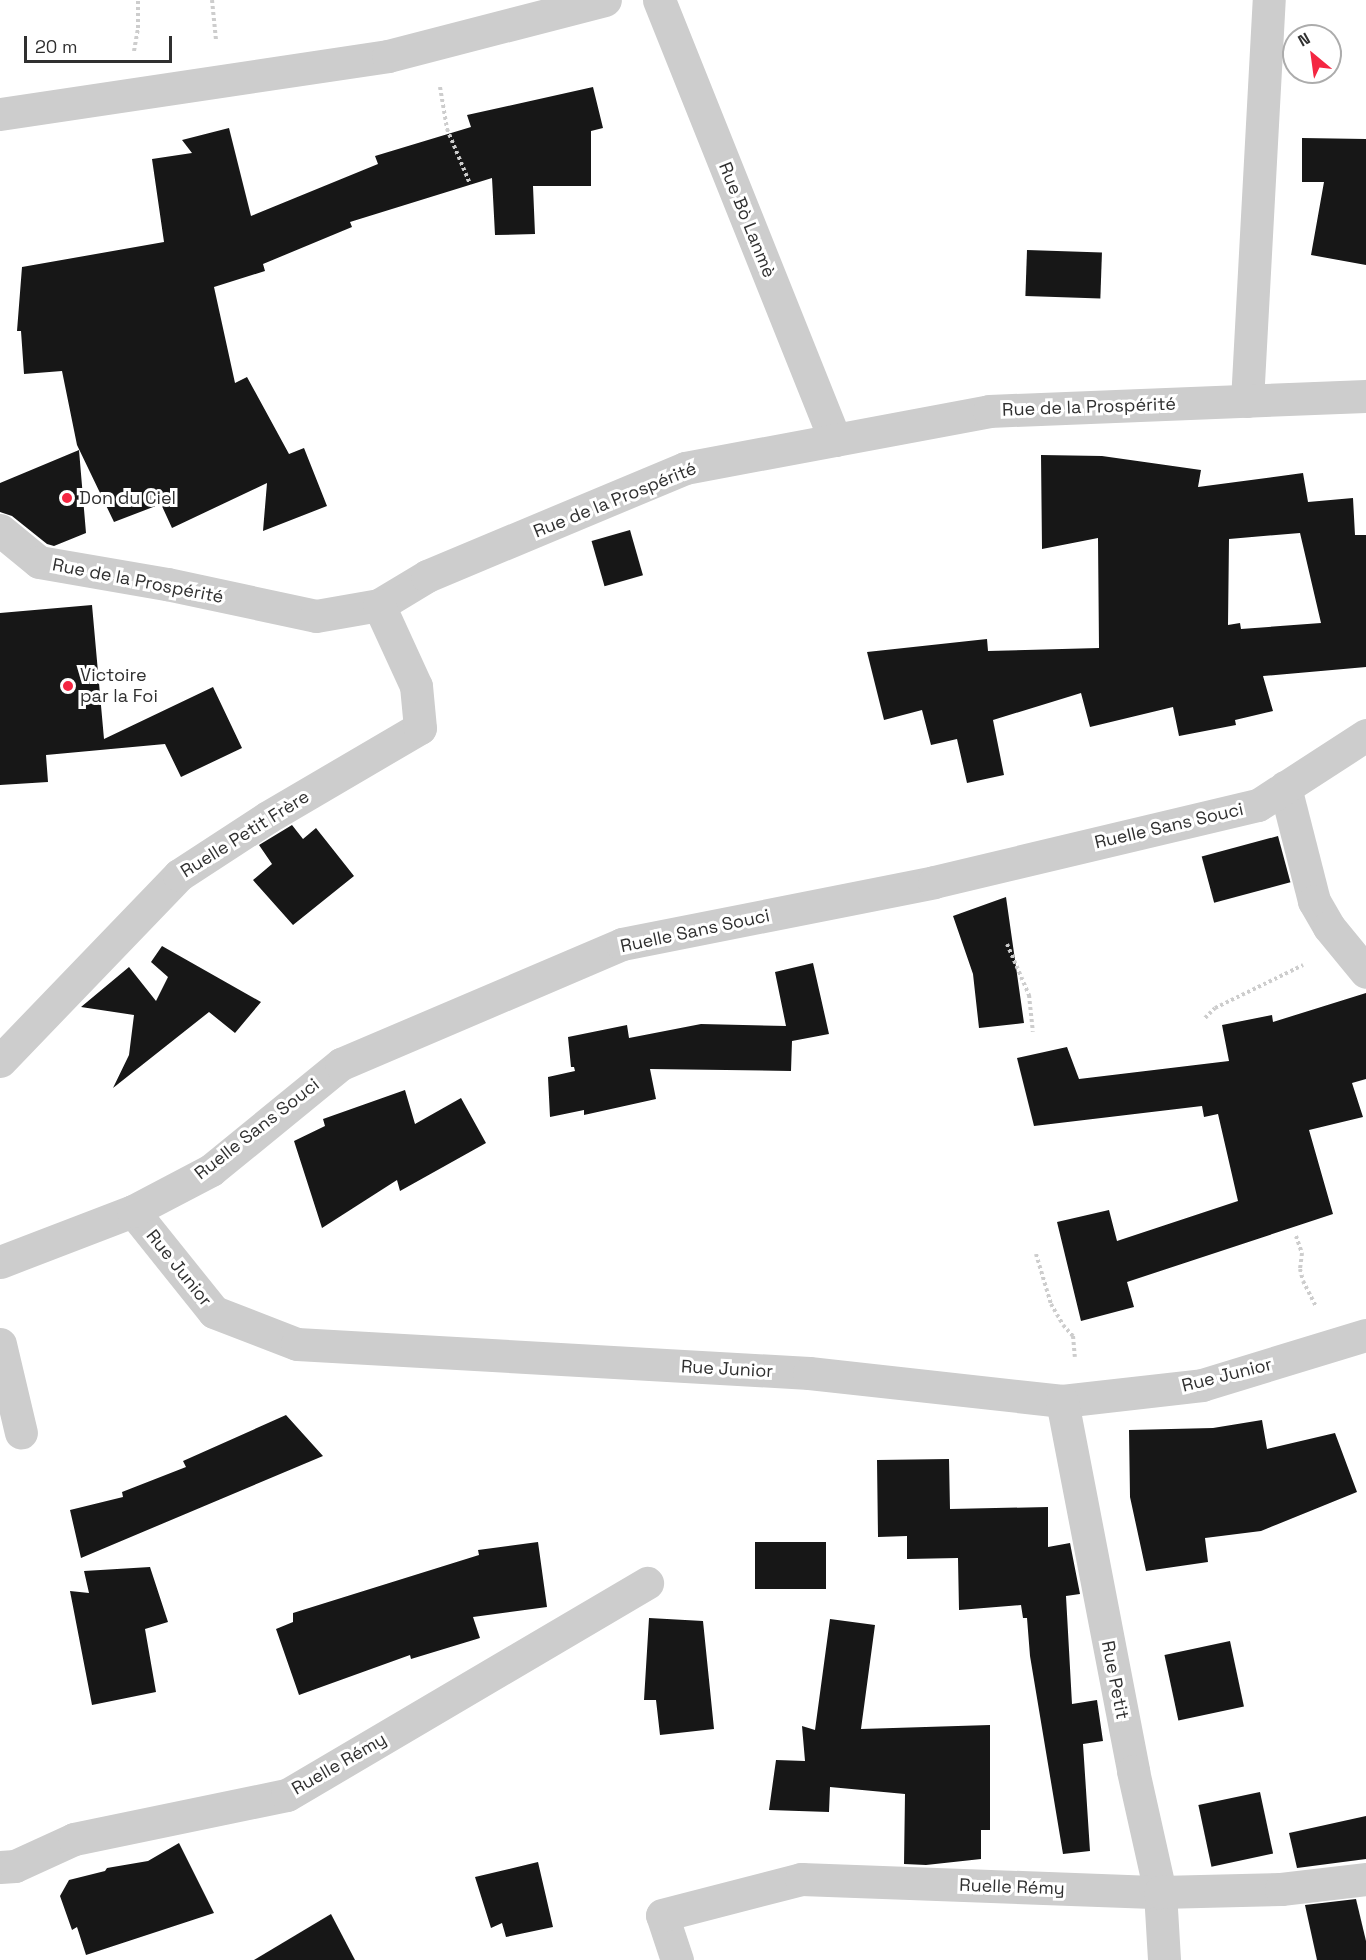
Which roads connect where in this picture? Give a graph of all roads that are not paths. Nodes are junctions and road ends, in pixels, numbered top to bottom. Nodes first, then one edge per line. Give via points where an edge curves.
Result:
1 (605, 0) edge
2 (659, 0) edge
3 (1269, 0) edge
4 (0, 114) edge
5 (1366, 396) edge
6 (1247, 401) junction
7 (835, 440) junction
8 (0, 530) edge
9 (379, 605) junction
10 (1366, 735) edge
11 (1285, 787) junction
12 (1366, 972) edge
13 (0, 1061) edge
14 (133, 1212) junction
15 (0, 1262) edge
16 (1366, 1335) edge
17 (0, 1344) edge
18 (1069, 1400) junction
19 (21, 1433) dead end
20 (647, 1583) dead end
21 (0, 1868) edge
22 (1366, 1879) edge
23 (1160, 1892) junction
24 (677, 1960) edge
25 (1164, 1960) edge

1 - 4 street via 388,56
2 - 7 street, Rue Bò Lanmè
3 - 6 street
5 - 6 street, Rue de la Prospérité
6 - 7 street, Rue de la Prospérité via 989,411
7 - 9 street, Rue de la Prospérité via 685,468 427,576
8 - 9 street, Rue de la Prospérité via 39,562 167,584 276,609 316,616
9 - 13 street, Ruelle Petit Frère via 416,686 420,728 268,817 179,875
10 - 11 street, Ruelle Sans Souci
11 - 12 street via 1314,901 1329,927
11 - 14 street, Ruelle Sans Souci via 1258,805 934,882 622,944 341,1064 211,1170
14 - 15 street, Ruelle Sans Souci
14 - 18 street, Rue Junior via 214,1312 297,1344 809,1373
16 - 18 street, Rue Junior via 1202,1385
17 - 19 street
18 - 23 street, Rue Petit via 1133,1771
20 - 21 street, Ruelle Rémy via 287,1795 74,1839 15,1866
22 - 23 street, Ruelle Rémy via 1281,1889
23 - 24 street, Ruelle Rémy via 801,1880 662,1915
23 - 25 street, Rue Petit

